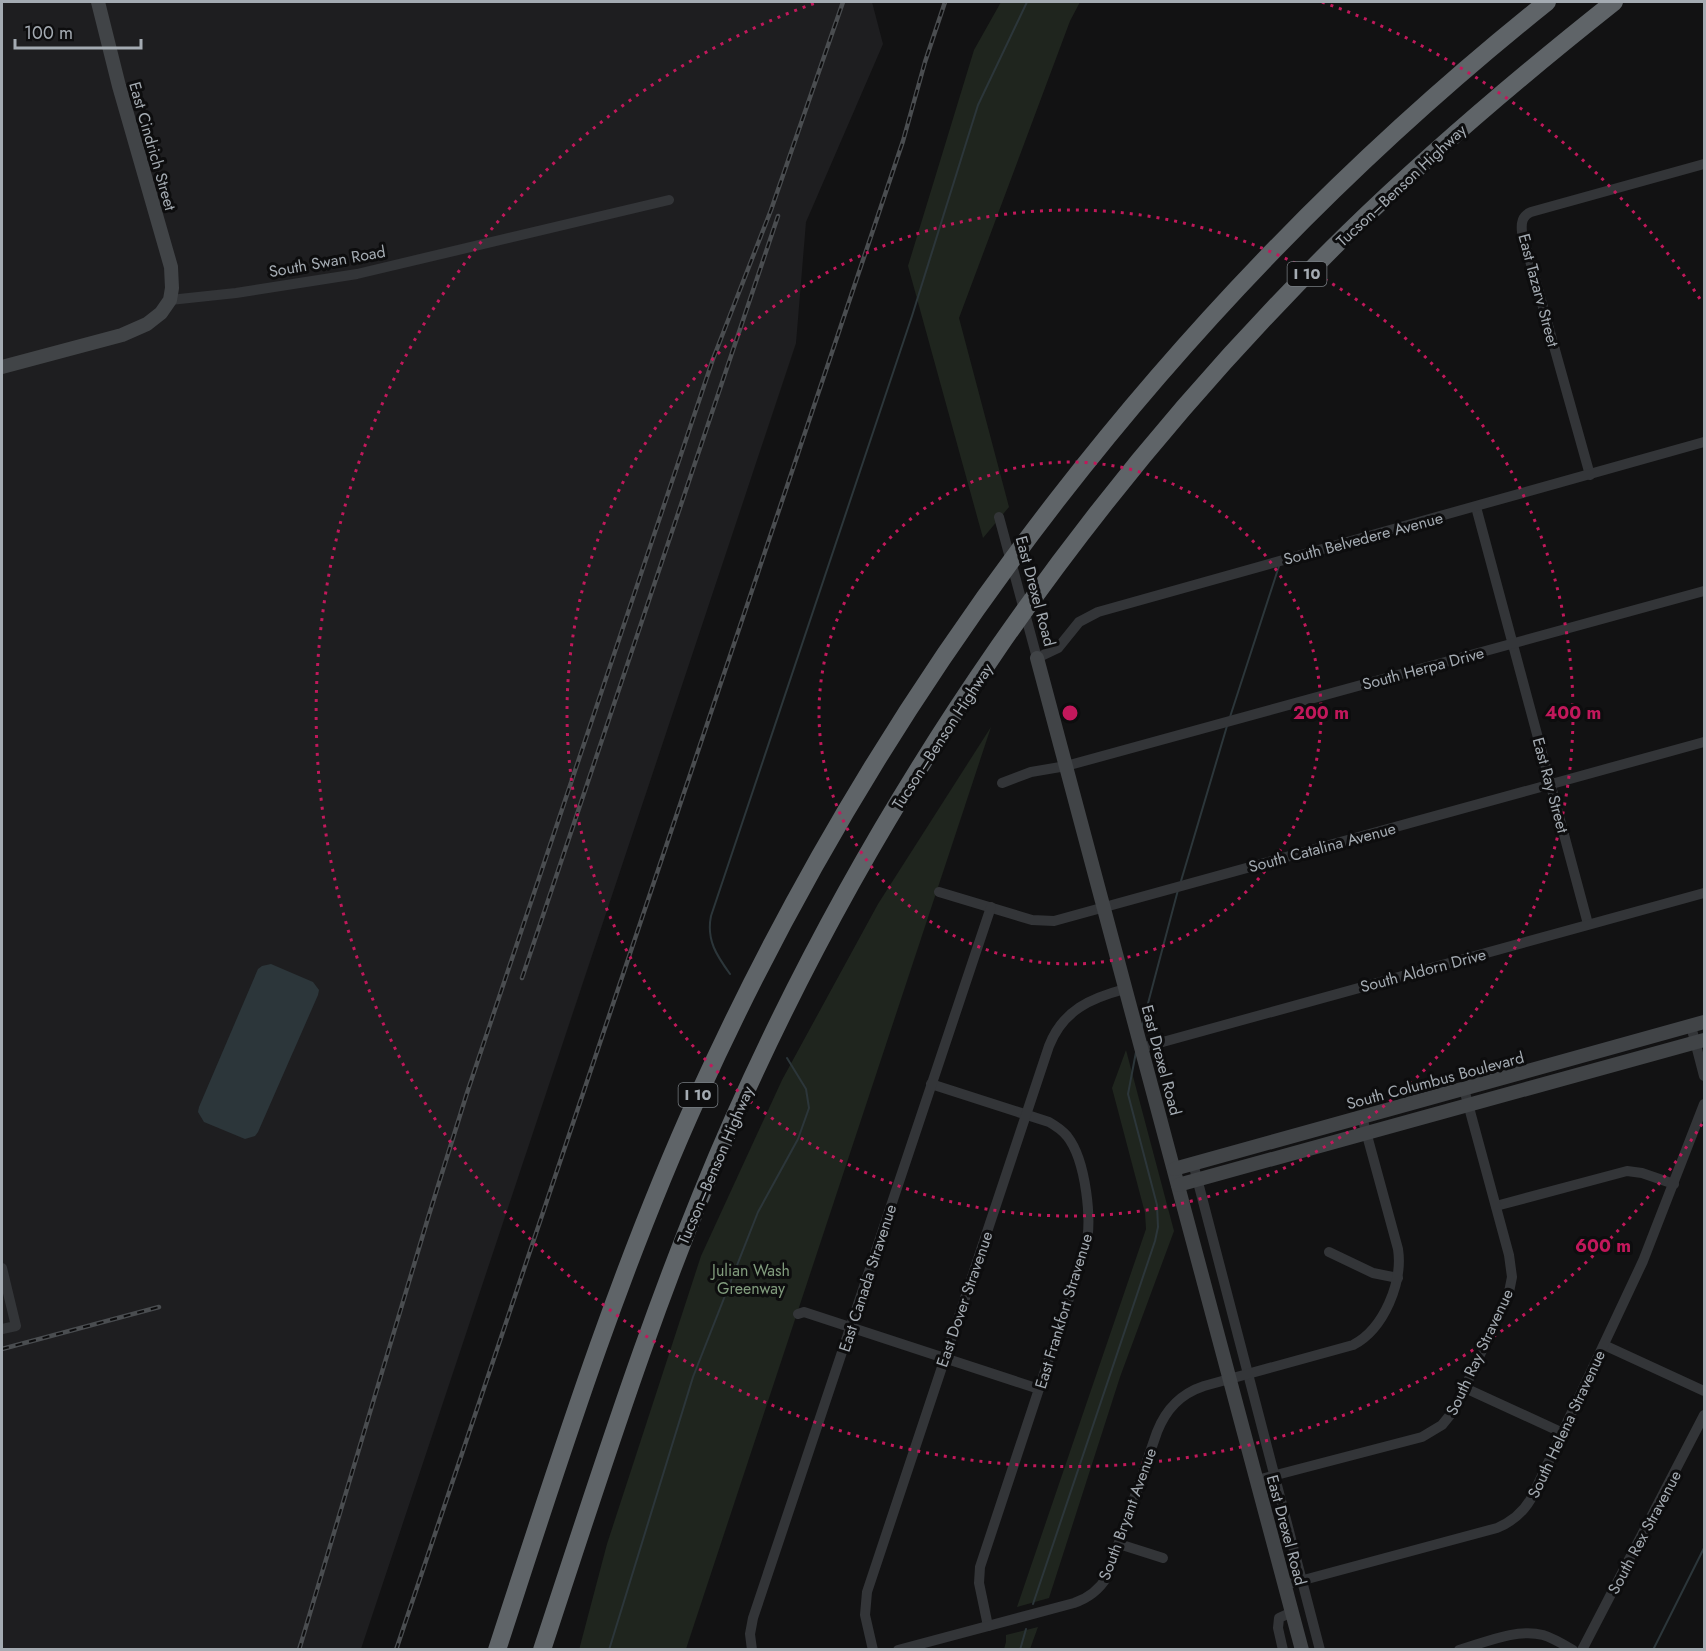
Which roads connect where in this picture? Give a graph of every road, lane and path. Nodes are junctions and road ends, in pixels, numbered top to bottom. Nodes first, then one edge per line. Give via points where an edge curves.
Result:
1 (98, 2) edge
2 (1547, 2) edge
3 (1614, 2) edge
4 (1704, 164) edge
5 (669, 200) dead end
6 (170, 300) junction
7 (2, 367) edge
8 (1704, 442) edge
9 (1590, 475) junction
10 (1476, 507) junction
11 (999, 517) dead end
12 (1704, 591) edge
13 (1512, 643) junction
14 (1037, 658) junction
15 (1704, 742) edge
16 (1066, 766) junction
17 (1002, 783) dead end
18 (1550, 784) junction
19 (939, 892) dead end
20 (1704, 892) edge
21 (991, 907) junction
22 (1104, 907) junction
23 (1588, 924) junction
24 (1125, 989) junction
25 (1698, 1024) edge
26 (1700, 1041) edge
27 (1141, 1047) junction
28 (1704, 1076) edge
29 (931, 1084) junction
30 (1464, 1089) junction
31 (1704, 1104) edge
32 (1468, 1105) junction
33 (1026, 1114) junction
34 (1362, 1117) junction
35 (1366, 1133) junction
36 (1193, 1163) junction
37 (1174, 1169) junction
38 (1196, 1180) junction
39 (1674, 1184) junction
40 (1178, 1185) junction
41 (1496, 1206) junction
42 (1329, 1252) dead end
43 (2, 1268) edge
44 (1398, 1278) junction
45 (798, 1314) dead end
46 (851, 1326) junction
47 (2, 1329) edge
48 (649, 1329) junction
49 (1604, 1346) junction
50 (945, 1358) junction
51 (1247, 1374) junction
52 (1230, 1379) junction
53 (1465, 1388) junction
54 (1039, 1389) junction
55 (1704, 1391) edge
56 (1704, 1415) edge
57 (1563, 1433) junction
58 (1274, 1476) junction
59 (1257, 1480) junction
60 (1119, 1544) junction
61 (1163, 1558) dead end
62 (1302, 1580) junction
63 (1285, 1585) junction
64 (1292, 1612) junction
65 (988, 1626) junction
66 (497, 1650) edge
67 (542, 1650) edge
68 (554, 1650) edge
69 (752, 1650) edge
70 (873, 1650) edge
71 (898, 1650) edge
72 (1283, 1650) edge
73 (1302, 1650) edge
74 (1320, 1650) edge
75 (1459, 1650) edge
76 (1573, 1650) edge
77 (1582, 1650) edge

1 - 6 street, East Cindrich Street via 171,267
2 - 66 highway, I 10 via 1450,81 1258,265 1138,398 992,584 918,693 783,921 715,1058 664,1174 600,1341
3 - 48 highway, Tucson–Benson Highway / I 10 via 1487,105 1392,190 1304,277 1171,424 1042,587 908,788 788,1002 713,1165
4 - 9 street, East Tazarv Street via 1531,213 1522,222
5 - 6 street, South Swan Road via 357,274
6 - 7 street via 154,319 132,332
8 - 9 street, South Belvedere Avenue
9 - 10 street, South Belvedere Avenue
10 - 13 street, East Ray Street
10 - 14 street, South Belvedere Avenue via 1098,612 1079,622 1059,648
11 - 14 street, East Drexel Road
12 - 13 street, South Herpa Drive
13 - 16 street, South Herpa Drive
13 - 18 street, East Ray Street
14 - 16 street, East Drexel Road
15 - 18 street, South Catalina Avenue
16 - 17 street, South Herpa Drive via 1031,772
16 - 22 street, East Drexel Road
18 - 22 street, South Catalina Avenue
18 - 23 street, East Ray Street
19 - 21 street, South Catalina Avenue
20 - 23 street, South Aldorn Drive
21 - 22 street, South Catalina Avenue via 1047,921
21 - 29 street, East Canada Stravenue
22 - 24 street, East Drexel Road
23 - 27 street, South Aldorn Drive
24 - 27 street, East Drexel Road
24 - 33 street, East Dover Stravenue via 1088,1001 1064,1019 1049,1046
25 - 26 street
25 - 30 street, South Columbus Boulevard
26 - 28 street
26 - 32 street, South Columbus Boulevard
27 - 37 street, East Drexel Road
29 - 33 street, East Frankfort Stravenue
29 - 46 street, East Canada Stravenue
30 - 32 street, South Ray Stravenue
30 - 34 street, South Columbus Boulevard
31 - 39 street, South Helena Stravenue
32 - 35 street, South Columbus Boulevard
32 - 41 street, South Ray Stravenue
33 - 50 street, East Dover Stravenue
33 - 54 street, East Frankfort Stravenue via 1056,1126 1071,1142 1090,1214 1086,1250
34 - 35 street
34 - 36 street, South Columbus Boulevard
35 - 38 street, South Columbus Boulevard
35 - 44 street via 1398,1249
36 - 37 street, South Columbus Boulevard
36 - 38 street, East Drexel Road
37 - 40 street, East Drexel Road
38 - 40 street, South Columbus Boulevard
38 - 51 street, East Drexel Road
39 - 41 street via 1628,1171
39 - 49 street, South Helena Stravenue
40 - 52 street, East Drexel Road
41 - 53 street, South Ray Stravenue via 1510,1259 1511,1285
42 - 44 street via 1373,1273
43 - 47 street via 16,1326
44 - 51 street, South Bryant Avenue via 1377,1324 1360,1341
45 - 46 street via 804,1312
46 - 50 street
46 - 69 street, East Canada Stravenue via 753,1618
48 - 67 highway, Tucson–Benson Highway / I 10
48 - 68 highway
49 - 55 street
49 - 57 street, South Helena Stravenue
50 - 54 street
50 - 70 street, East Dover Stravenue via 867,1592 865,1614
51 - 52 street, South Bryant Avenue
51 - 58 street, East Drexel Road
52 - 59 street, East Drexel Road
52 - 60 street, South Bryant Avenue via 1188,1392 1167,1411
53 - 57 street
53 - 58 street, South Ray Stravenue via 1452,1414 1430,1434
54 - 65 street, East Frankfort Stravenue via 980,1567 979,1583
56 - 77 street, South Rex Stravenue
57 - 62 street, South Helena Stravenue via 1529,1502 1512,1521
58 - 59 street, South Ray Stravenue
58 - 62 street, East Drexel Road
59 - 63 street, East Drexel Road
60 - 61 street
60 - 65 street, South Bryant Avenue via 1107,1577 1090,1596
62 - 63 street, South Helena Stravenue
62 - 74 street, East Drexel Road
63 - 64 street, East Drexel Road
64 - 72 street via 1277,1622
64 - 73 street, East Drexel Road
65 - 71 street, South Bryant Avenue
75 - 76 street via 1530,1633 1544,1635

